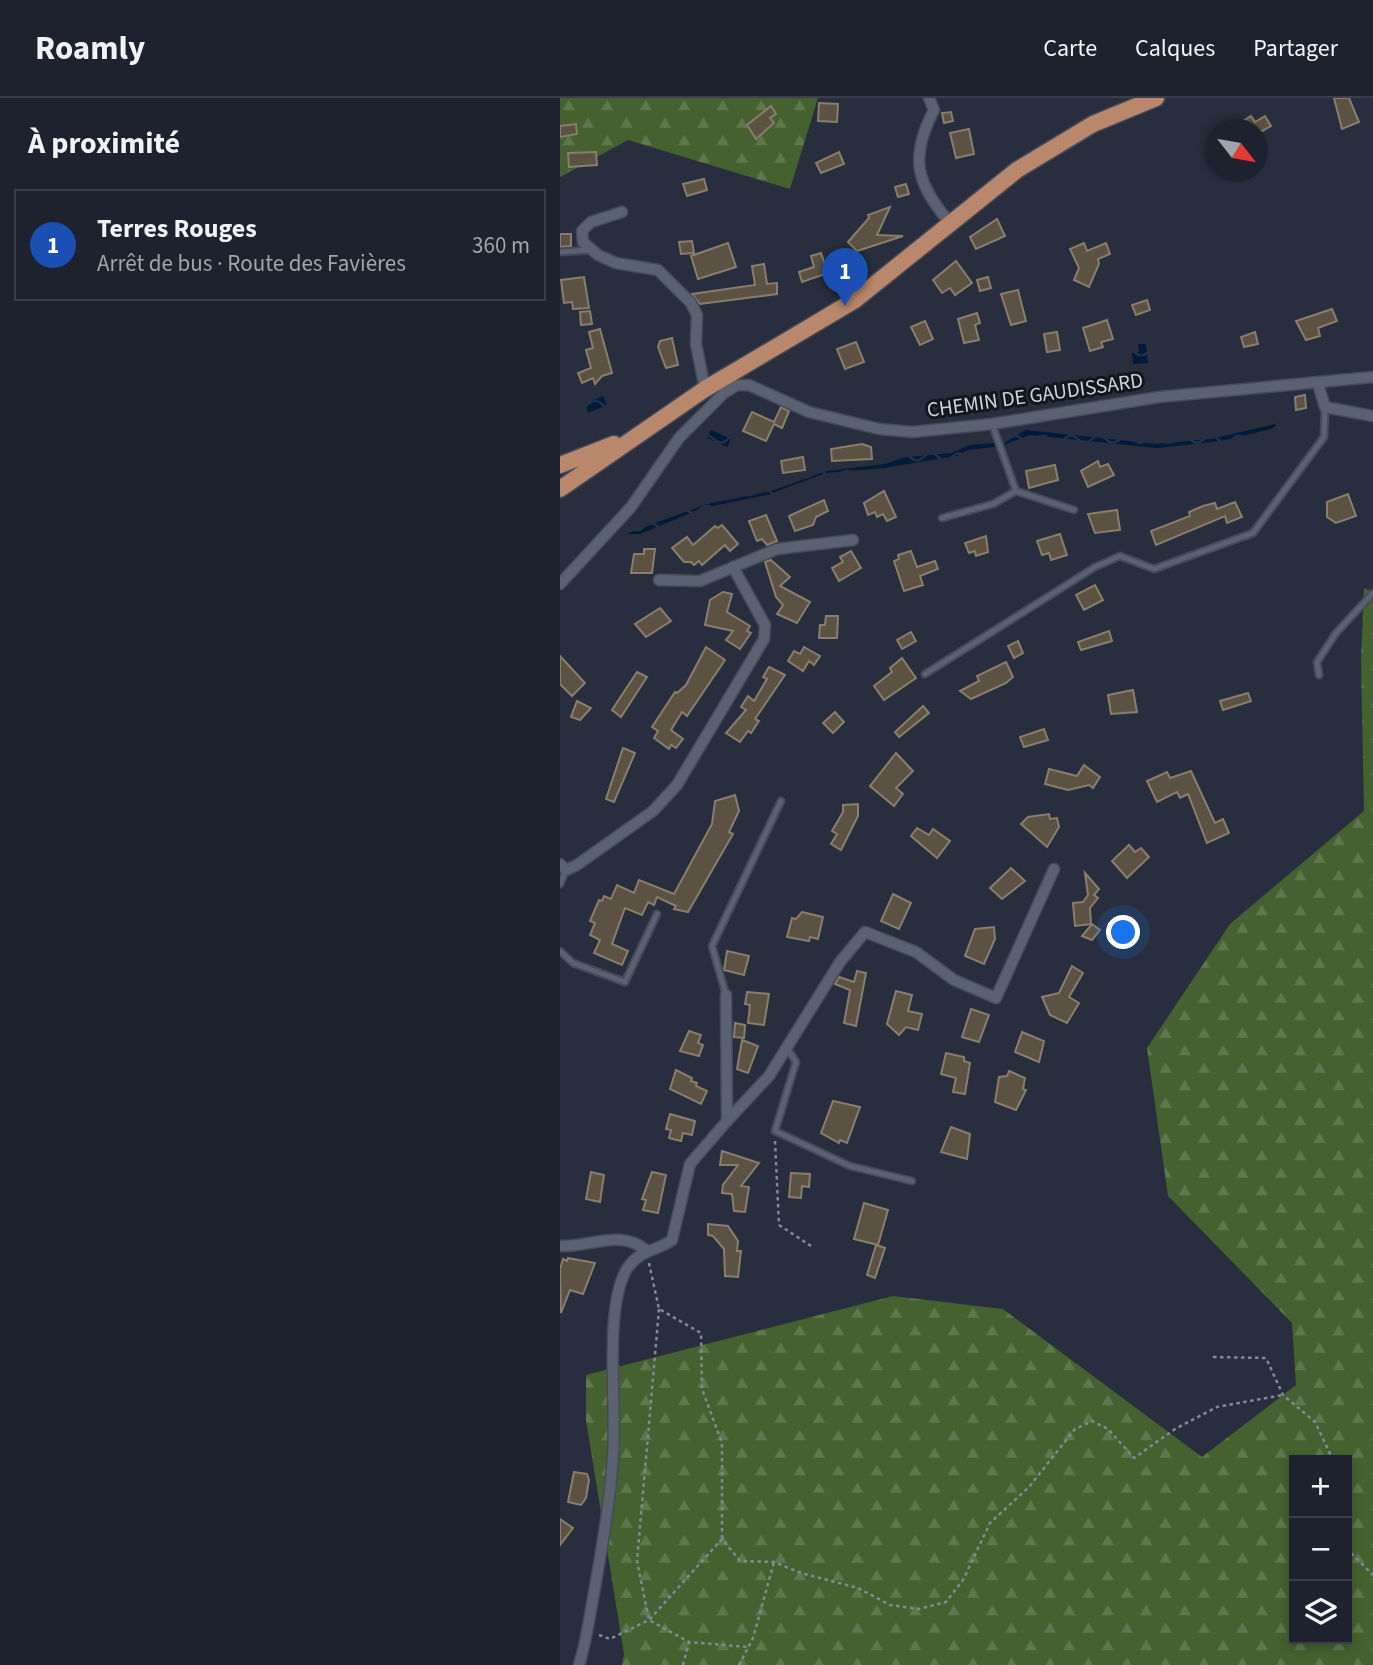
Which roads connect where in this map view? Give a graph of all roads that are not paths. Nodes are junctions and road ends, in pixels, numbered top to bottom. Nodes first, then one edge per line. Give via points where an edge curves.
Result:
1 (929, 98) edge
2 (1156, 98) edge
3 (622, 212) dead end
4 (950, 223) junction
5 (591, 250) junction
6 (560, 252) edge
7 (1373, 377) edge
8 (1318, 384) junction
9 (705, 389) junction
10 (1325, 407) junction
11 (1373, 416) edge
12 (992, 424) junction
13 (642, 432) junction
14 (560, 465) edge
15 (560, 489) edge
16 (1016, 491) junction
17 (1074, 510) dead end
18 (942, 518) dead end
19 (853, 540) dead end
20 (733, 567) junction
21 (659, 580) dead end
22 (560, 584) edge
23 (1373, 593) edge
24 (925, 674) dead end
25 (1319, 675) dead end
26 (781, 800) dead end
27 (563, 867) edge
28 (1054, 869) dead end
29 (560, 884) edge
30 (657, 914) dead end
31 (560, 951) edge
32 (726, 995) joint
33 (787, 1048) junction
34 (727, 1121) junction
35 (912, 1181) dead end
36 (560, 1246) edge
37 (646, 1250) junction
38 (579, 1665) edge

1 - 4 street via 934,110 922,131 918,167 929,198
2 - 4 main road via 1100,121 1048,150 995,185
3 - 5 street via 585,226 582,238
4 - 9 main road via 855,300
5 - 6 lane
5 - 9 street via 622,265 658,270 691,303 697,315 696,344
7 - 8 street, CHEMIN DE GAUDISSARD
8 - 10 street
8 - 12 street, CHEMIN DE GAUDISSARD via 1159,397
9 - 13 main road
10 - 11 street
10 - 24 lane via 1324,437 1253,533 1154,569 1120,556 1094,567
12 - 16 lane
12 - 22 street, CHEMIN DE GAUDISSARD via 912,432 879,429 808,412 749,385 737,386 679,438 631,507
13 - 14 main road
13 - 15 main road
16 - 17 lane
16 - 18 lane via 993,504
19 - 20 street via 777,549
20 - 21 street via 700,581
20 - 27 street via 765,625 764,639 751,664 677,785 653,811 578,865
23 - 25 lane via 1329,642 1317,662
26 - 32 lane via 712,946
27 - 29 lane
28 - 33 street via 996,998 954,981 916,952 865,932 839,961
30 - 31 lane via 625,982 573,963
32 - 34 street
33 - 34 street via 769,1076
33 - 35 lane via 796,1062 775,1131 850,1166
34 - 37 street via 690,1164 672,1240 660,1249
36 - 37 street via 618,1238
37 - 38 street via 628,1267 620,1288 614,1337 614,1454 590,1632

